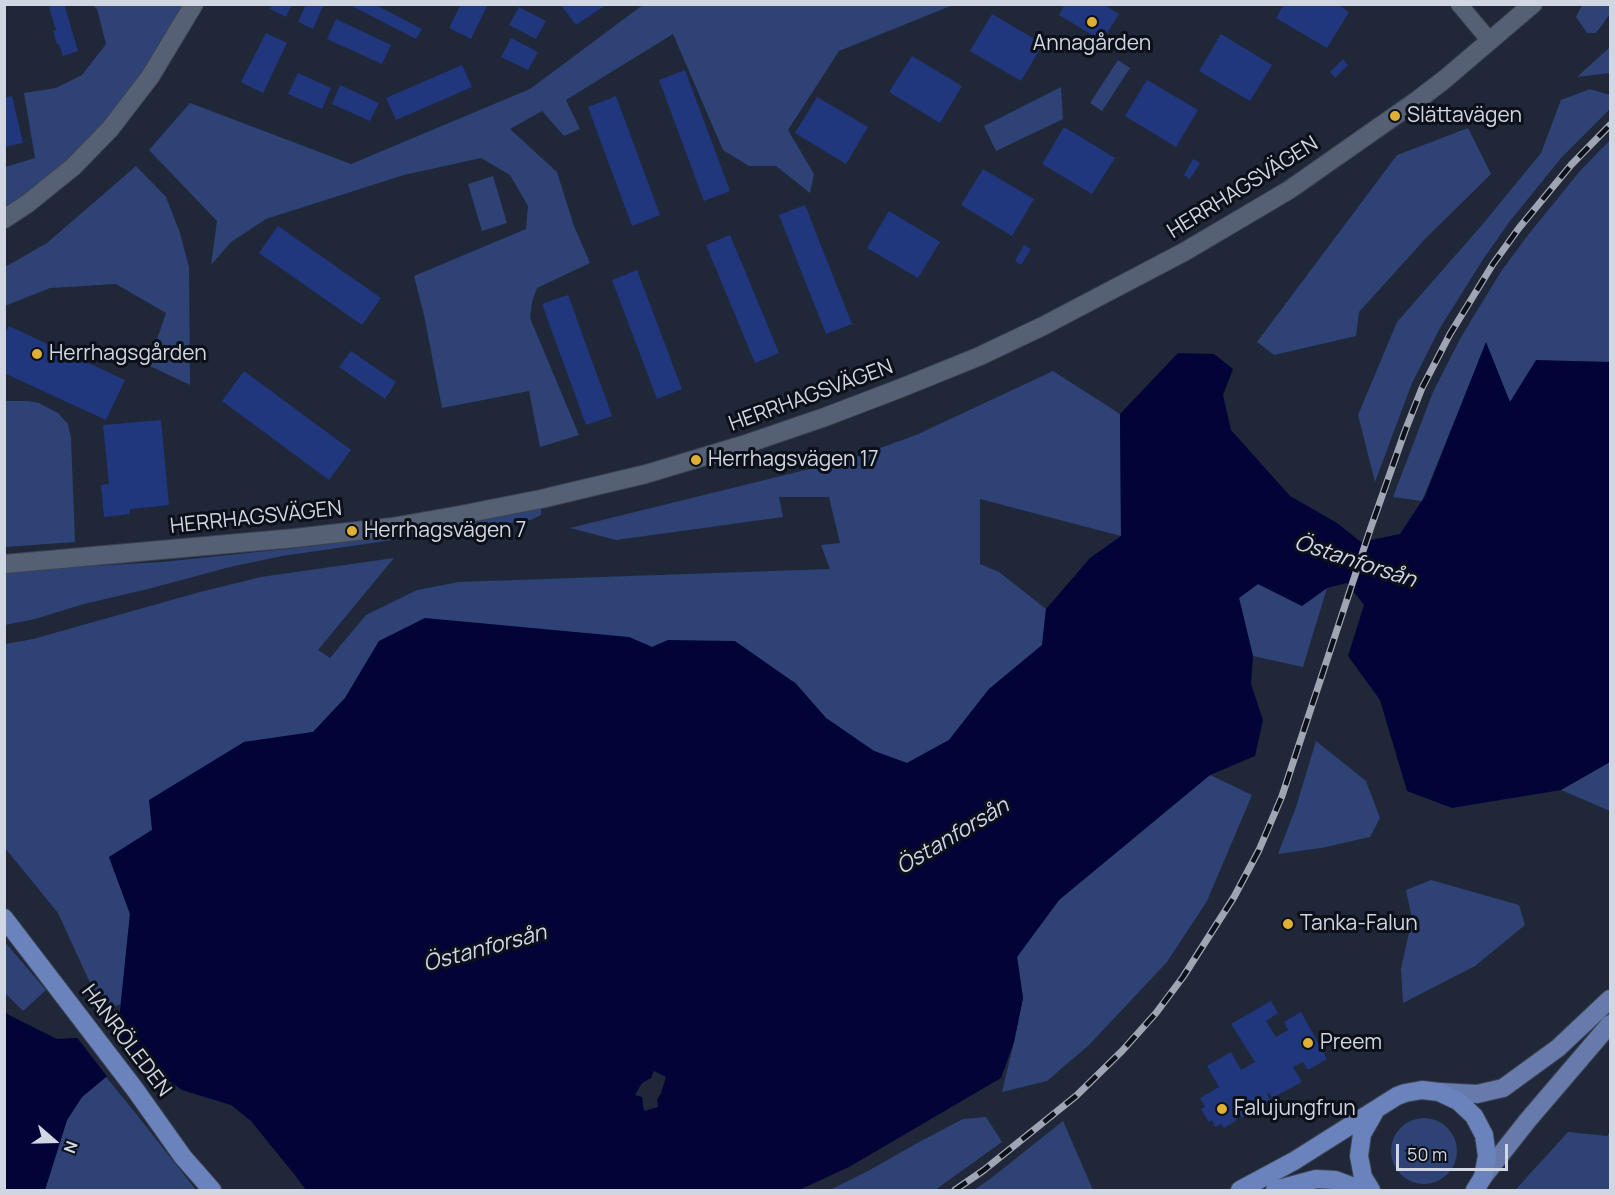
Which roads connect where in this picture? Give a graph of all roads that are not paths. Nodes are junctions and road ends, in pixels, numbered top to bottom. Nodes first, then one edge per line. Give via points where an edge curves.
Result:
1 (194, 4) edge
2 (1459, 4) edge
3 (1533, 4) edge
4 (1490, 41) junction
5 (4, 219) edge
6 (4, 564) edge
7 (4, 918) edge
8 (1611, 999) edge
9 (1611, 1024) edge
10 (1439, 1092) junction
11 (1374, 1111) junction
12 (1479, 1186) edge
13 (212, 1191) edge
14 (1240, 1191) edge
15 (1275, 1191) edge
16 (1362, 1191) edge
17 (1371, 1191) edge

1 - 5 street via 150,77 110,129 73,167
2 - 4 street
3 - 4 street, HERRHAGSVÄGEN
4 - 6 street, HERRHAGSVÄGEN via 1419,99 1289,190 1184,252 980,356 825,417 646,474 460,515 295,538
7 - 13 highway, HANRÖLEDEN
8 - 10 main road via 1558,1048 1503,1088 1477,1094
9 - 12 main road via 1528,1120
10 - 11 highway via 1405,1093
10 - 12 highway via 1458,1101 1474,1116 1484,1135 1487,1156
11 - 14 highway
11 - 17 highway via 1362,1134 1359,1156 1363,1177
15 - 16 highway via 1316,1179 1335,1180

